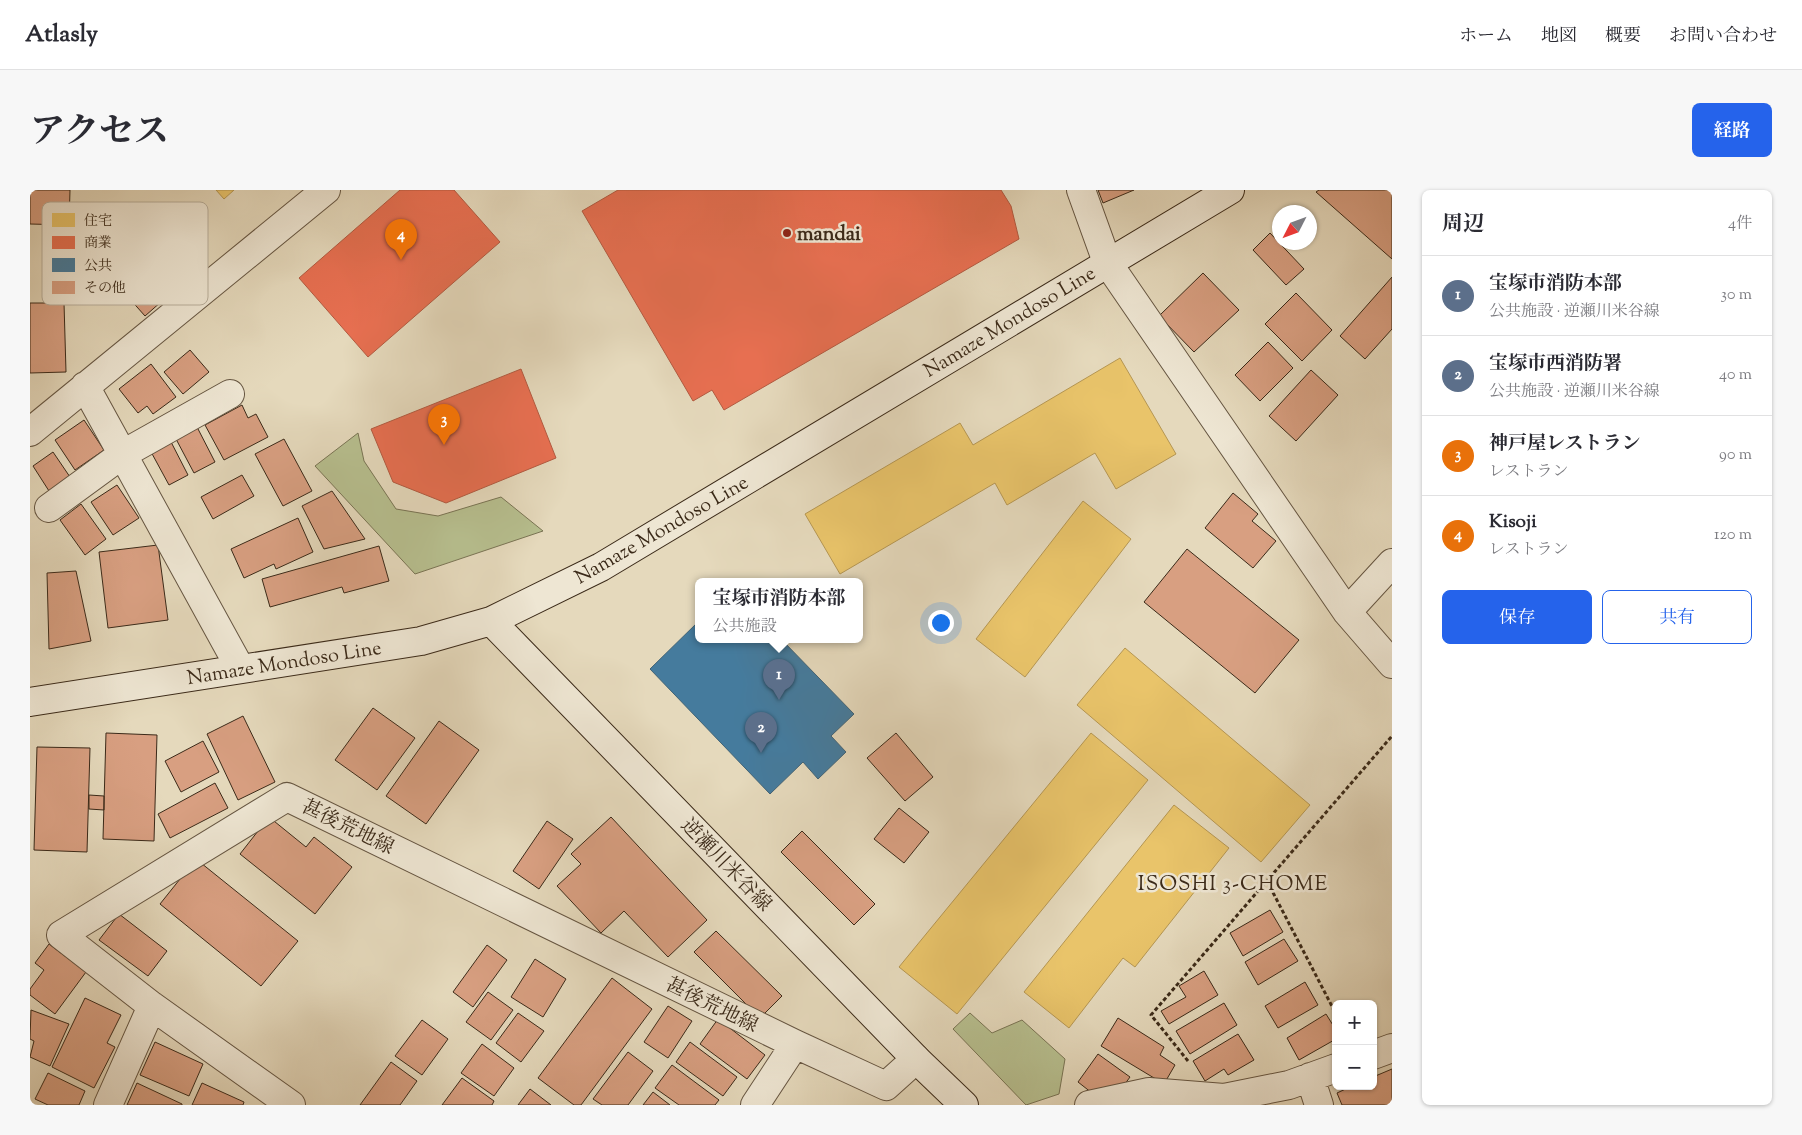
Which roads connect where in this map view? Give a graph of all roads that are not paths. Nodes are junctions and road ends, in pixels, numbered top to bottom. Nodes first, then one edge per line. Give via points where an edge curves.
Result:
1 (326, 190) edge
2 (1081, 190) edge
3 (1230, 190) edge
4 (1107, 262) junction
5 (208, 286) edge
6 (185, 305) edge
7 (85, 386) junction
8 (230, 394) dead end
9 (30, 432) edge
10 (123, 454) junction
11 (49, 508) dead end
12 (1392, 564) edge
13 (1347, 612) junction
14 (491, 621) junction
15 (1392, 664) edge
16 (240, 668) junction
17 (30, 702) edge
18 (152, 1006) junction
19 (795, 1044) junction
20 (1392, 1048) edge
21 (1377, 1054) edge
22 (916, 1059) junction
23 (1332, 1069) edge
24 (1310, 1077) junction
25 (108, 1105) edge
26 (291, 1105) edge
27 (755, 1105) edge
28 (964, 1105) edge
29 (1089, 1105) edge
30 (1319, 1105) edge

1 - 5 street
2 - 4 street
3 - 4 street, Namaze Mondoso Line
4 - 13 street
4 - 14 street, Namaze Mondoso Line via 601,567
6 - 7 street
7 - 9 street
7 - 10 street
8 - 10 street
10 - 11 street
10 - 16 street
12 - 13 street
13 - 15 street
14 - 16 street, Namaze Mondoso Line via 421,641
14 - 22 street, 逆瀬川米谷線
16 - 17 street, Namaze Mondoso Line
18 - 19 street, 甚後荒地線 via 61,935 287,796
18 - 25 street
18 - 26 street, 甚後荒地線
19 - 22 street via 886,1086
19 - 27 street
20 - 21 street
22 - 28 street, 逆瀬川米谷線
23 - 24 street
24 - 29 street via 1289,1085 1218,1098 1149,1092
24 - 30 street

